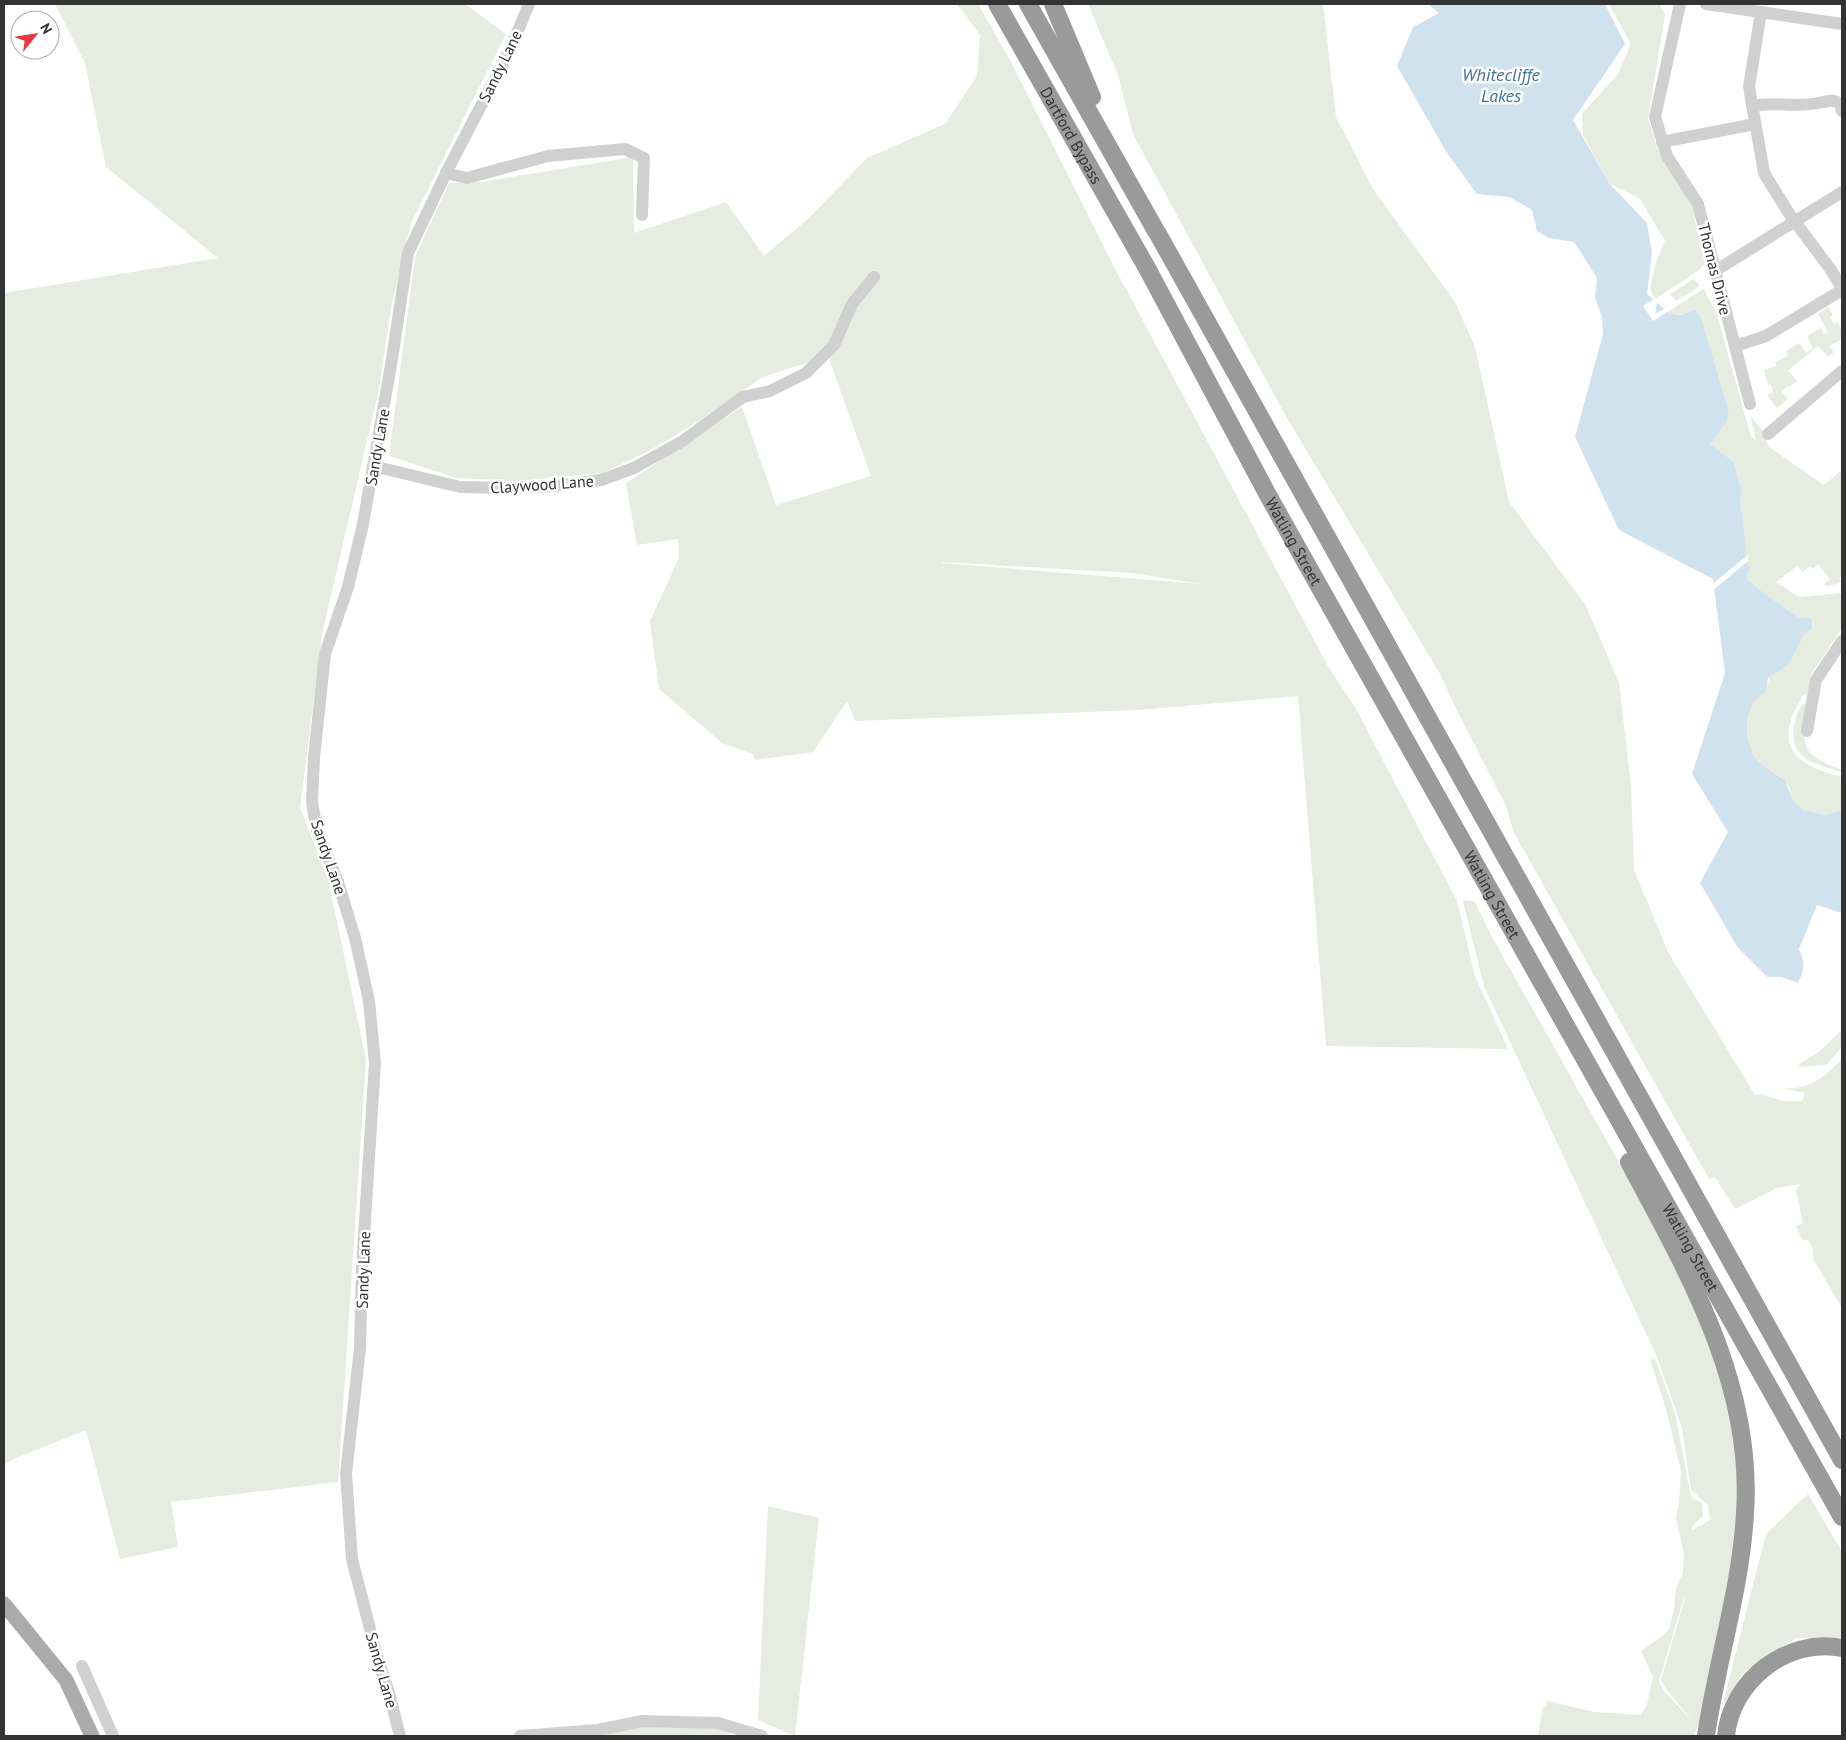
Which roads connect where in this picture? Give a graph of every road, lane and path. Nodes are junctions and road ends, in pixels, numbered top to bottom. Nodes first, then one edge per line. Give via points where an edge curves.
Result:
1 (529, 4) edge
2 (997, 4) edge
3 (1028, 4) edge
4 (1053, 4) edge
5 (1680, 4) edge
6 (1706, 4) edge
7 (1758, 9) edge
8 (1842, 24) edge
9 (1752, 106) junction
10 (1842, 112) edge
11 (1755, 124) junction
12 (1662, 142) junction
13 (446, 173) junction
14 (1842, 192) edge
15 (642, 214) dead end
16 (1795, 221) junction
17 (1159, 236) junction
18 (1147, 268) joint
19 (1714, 270) junction
20 (874, 277) dead end
21 (1842, 289) edge
22 (1735, 346) junction
23 (1842, 371) edge
24 (1750, 404) dead end
25 (1768, 434) dead end
26 (374, 466) junction
27 (1842, 641) edge
28 (1808, 730) dead end
29 (1547, 992) junction
30 (1770, 1329) junction
31 (1842, 1446) edge
32 (1842, 1460) edge
33 (1842, 1517) edge
34 (4, 1604) edge
35 (1842, 1648) edge
36 (82, 1666) dead end
37 (92, 1736) edge
38 (113, 1736) edge
39 (400, 1736) edge
40 (520, 1736) edge
41 (762, 1736) edge
42 (1706, 1736) edge
43 (1726, 1736) edge

1 - 13 street, Sandy Lane via 510,50
2 - 18 highway, Dartford Bypass
3 - 17 highway, Dartford Bypass
4 - 17 highway via 1088,90
5 - 12 street, Thomas Drive via 1655,117
6 - 7 street
7 - 8 street
7 - 9 street via 1749,87
9 - 10 street via 1833,100 1840,104
9 - 11 street
11 - 12 street
11 - 16 street via 1765,176
12 - 19 street, Thomas Drive via 1674,168 1698,204
13 - 15 street via 467,178 548,156 625,149 644,158
13 - 26 street, Sandy Lane via 408,253
14 - 16 street
16 - 19 street
16 - 21 street
17 - 30 highway, Watling Street
18 - 29 highway, Watling Street via 1274,506
19 - 22 street, Thomas Drive
20 - 26 street, Claywood Lane via 852,304 834,345 806,373 770,391 743,397 681,442 634,468 601,480 512,488 460,487
21 - 22 street via 1766,336
22 - 24 street, Thomas Drive
23 - 25 street
26 - 39 street, Sandy Lane via 348,588 325,654 312,802 317,831 338,882 355,938 369,1001 374,1063 360,1348 346,1474 352,1558
27 - 28 street via 1816,680
29 - 33 highway, Watling Street
29 - 42 highway via 1623,1152 1697,1295 1722,1354 1734,1398 1744,1456 1746,1512 1738,1573
30 - 31 highway
30 - 32 highway, Watling Street
34 - 37 main road via 66,1680
35 - 43 highway via 1811,1647 1790,1652 1771,1663 1745,1687 1733,1709
36 - 38 street
40 - 41 street via 598,1730 642,1721 718,1723

